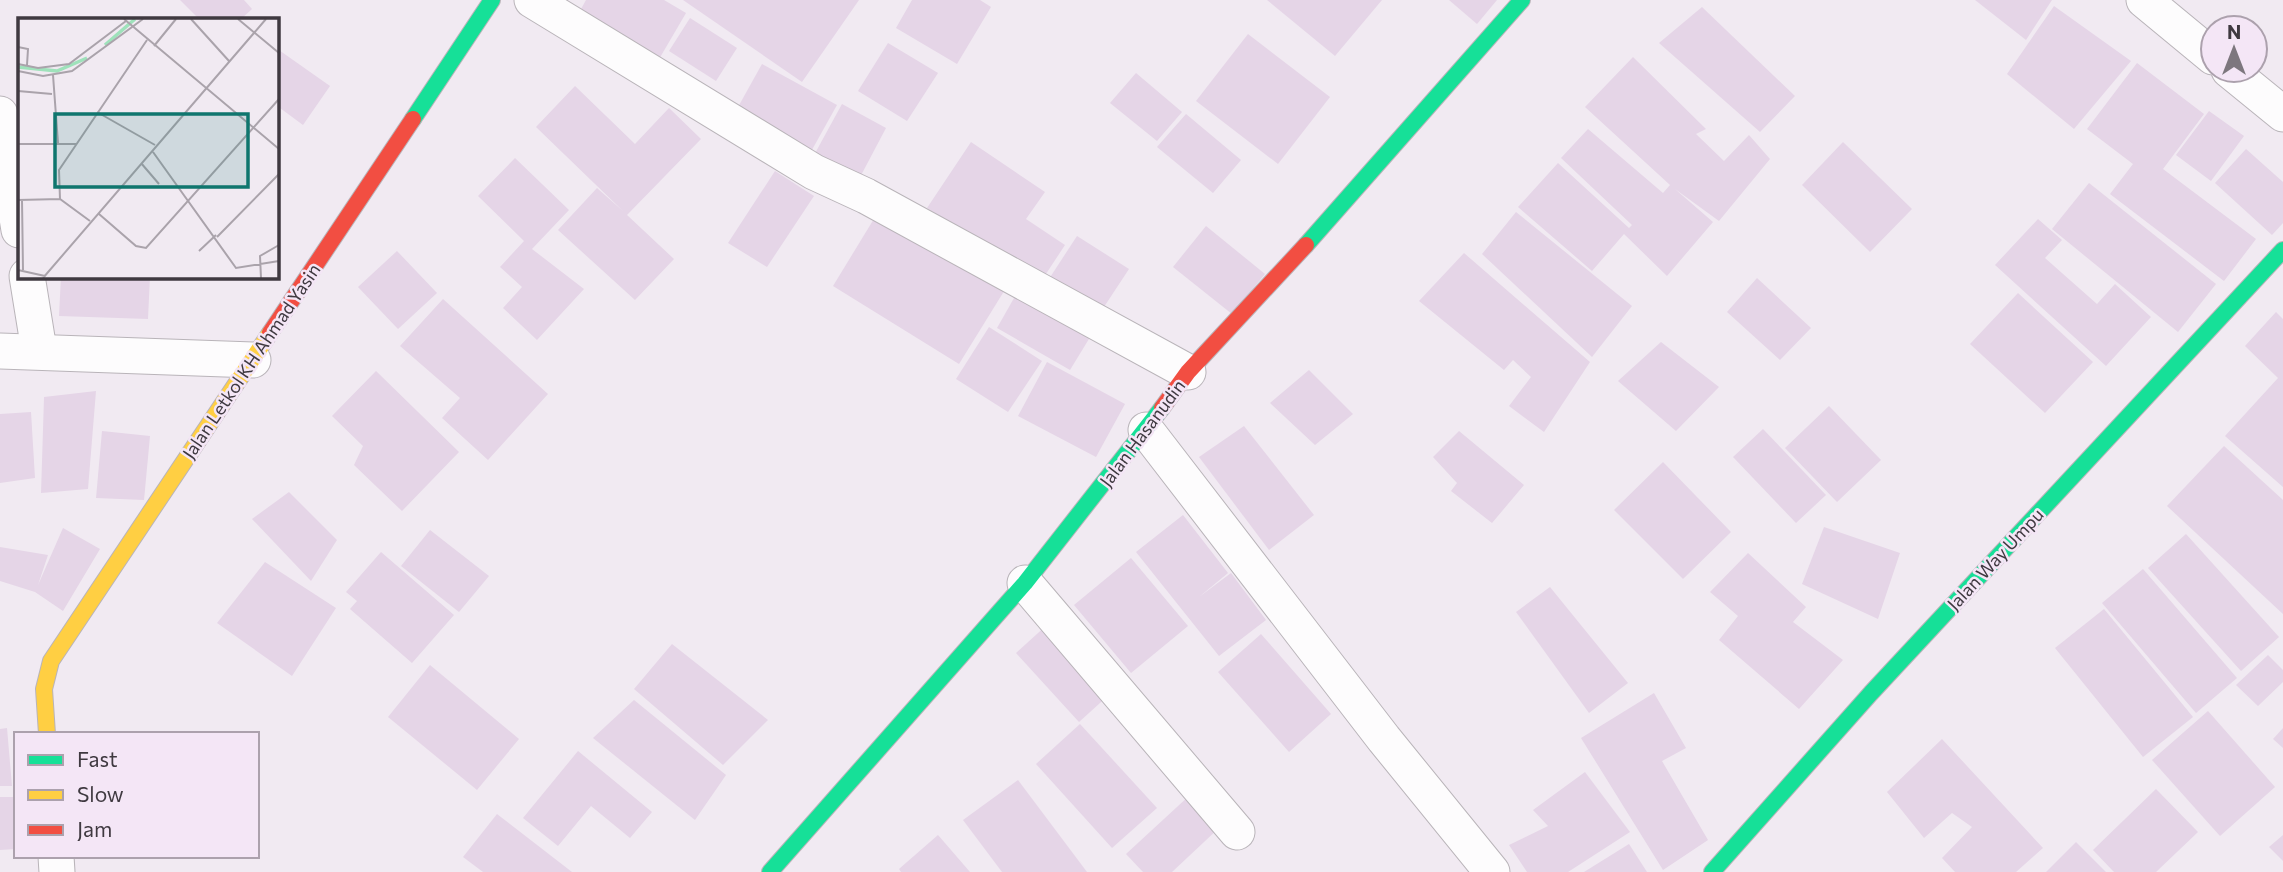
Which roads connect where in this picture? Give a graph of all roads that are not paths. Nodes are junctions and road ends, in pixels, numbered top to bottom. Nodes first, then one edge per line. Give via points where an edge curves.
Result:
1 (492, 0) edge
2 (532, 0) edge
3 (1522, 0) edge
4 (2144, 0) edge
5 (2199, 45) edge
6 (2246, 84) edge
7 (0, 114) edge
8 (2283, 114) edge
9 (18, 223) edge
10 (2283, 250) edge
11 (27, 278) edge
12 (39, 350) junction
13 (0, 351) edge
14 (253, 360) junction
15 (1188, 372) junction
16 (1146, 430) junction
17 (1025, 583) junction
18 (47, 732) edge
19 (1237, 832) dead end
20 (770, 872) edge
21 (1492, 872) edge
22 (1712, 872) edge

1 - 14 street, Jalan Letkol KH Ahmad Yasin
2 - 15 street via 814,172
3 - 15 street, Jalan Hasanudin via 1351,197
4 - 5 street
6 - 8 street
7 - 9 street
10 - 22 street, Jalan Way Umpu via 1880,683
11 - 12 street
12 - 13 street
12 - 14 street
14 - 18 street, Jalan Letkol KH Ahmad Yasin via 51,661 44,689
15 - 16 street, Jalan Hasanudin
16 - 17 street, Jalan Hasanudin
16 - 21 street
17 - 19 street
17 - 20 street, Jalan Hasanudin

